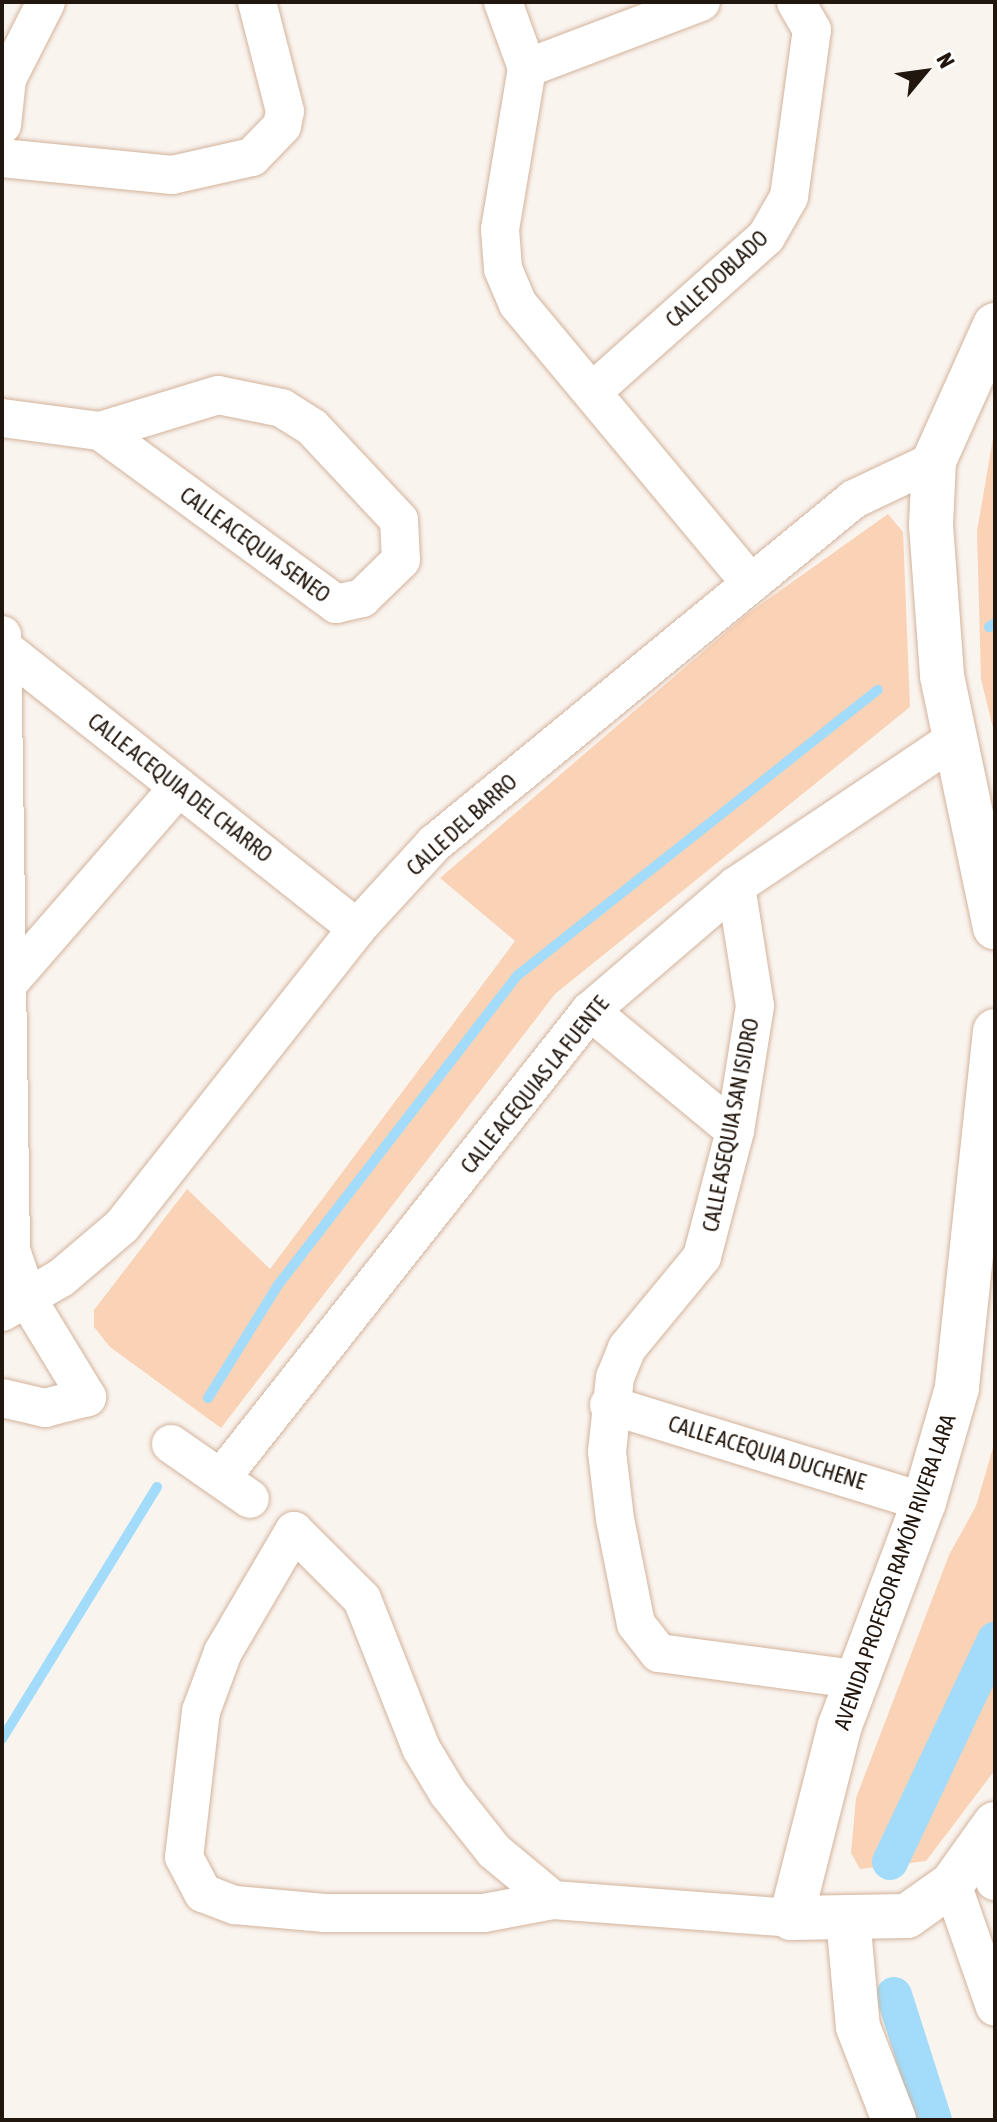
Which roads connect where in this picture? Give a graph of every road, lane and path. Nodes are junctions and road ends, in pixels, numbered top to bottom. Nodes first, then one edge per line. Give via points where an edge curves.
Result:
1 (46, 2) edge
2 (257, 2) edge
3 (503, 2) edge
4 (701, 2) edge
5 (796, 2) edge
6 (527, 68) junction
7 (2, 125) edge
8 (2, 158) edge
9 (995, 325) edge
10 (592, 392) junction
11 (2, 418) edge
12 (100, 431) junction
13 (934, 461) junction
14 (751, 584) junction
15 (2, 635) edge
16 (2, 647) edge
17 (956, 738) junction
18 (179, 787) junction
19 (736, 886) junction
20 (995, 927) edge
21 (357, 928) junction
22 (5, 987) junction
23 (590, 1011) junction
24 (995, 1031) edge
25 (735, 1131) junction
26 (15, 1306) edge
27 (2, 1398) edge
28 (609, 1405) junction
29 (171, 1444) dead end
30 (924, 1502) junction
31 (855, 1679) junction
32 (990, 1851) edge
33 (952, 1884) junction
34 (553, 1900) junction
35 (791, 1918) junction
36 (848, 1918) junction
37 (995, 2007) edge
38 (894, 2120) edge

1 - 7 street via 7,79
2 - 8 street via 285,111 282,126 252,157 172,175
3 - 6 street
4 - 6 street
5 - 10 street, CALLE DOBLADO via 812,30 789,197 766,237
6 - 10 street via 500,229 503,269 518,304
9 - 13 street
10 - 14 street
11 - 12 street, CALLE ACEQUIA SENEO
12 - 12 street, CALLE ACEQUIA SENEO via 336,604 362,598 401,560 399,520 312,427 282,408 218,395
13 - 14 street, CALLE DEL BARRO via 854,499
13 - 17 street via 942,676
14 - 21 street, CALLE DEL BARRO via 435,843
15 - 16 street
16 - 18 street, CALLE ACEQUIA DEL CHARRO
16 - 22 street
17 - 19 street, CALLE ACEQUIAS LA FUENTE
17 - 20 street
18 - 21 street, CALLE ACEQUIA DEL CHARRO
18 - 22 street
19 - 23 street, CALLE ACEQUIAS LA FUENTE
19 - 25 street, CALLE ASEQUIA SAN ISIDRO via 755,1006
21 - 26 street, CALLE DEL BARRO via 122,1226
22 - 26 street via 7,1212
23 - 25 street
23 - 29 street, CALLE ACEQUIAS LA FUENTE via 236,1488
24 - 30 street, AVENIDA PROFESOR RAMÓN RIVERA LARA via 957,1388
25 - 28 street, CALLE ASEQUIA SAN ISIDRO via 702,1257 627,1348
26 - 27 street via 87,1397 45,1408
28 - 30 street, CALLE ACEQUIA DUCHENE
28 - 31 street, CALLE ASEQUIA SAN ISIDRO via 615,1519 630,1602 648,1643 676,1659
30 - 31 street, AVENIDA PROFESOR RAMÓN RIVERA LARA
31 - 35 street, AVENIDA PROFESOR RAMÓN RIVERA LARA
32 - 33 street
33 - 36 street via 907,1916
33 - 37 street
34 - 34 street via 484,1913 325,1913 215,1901 195,1886 184,1826 201,1711 223,1652 294,1531 362,1599 421,1748 448,1793 494,1851
34 - 35 street
35 - 36 street
36 - 38 street via 858,2027

